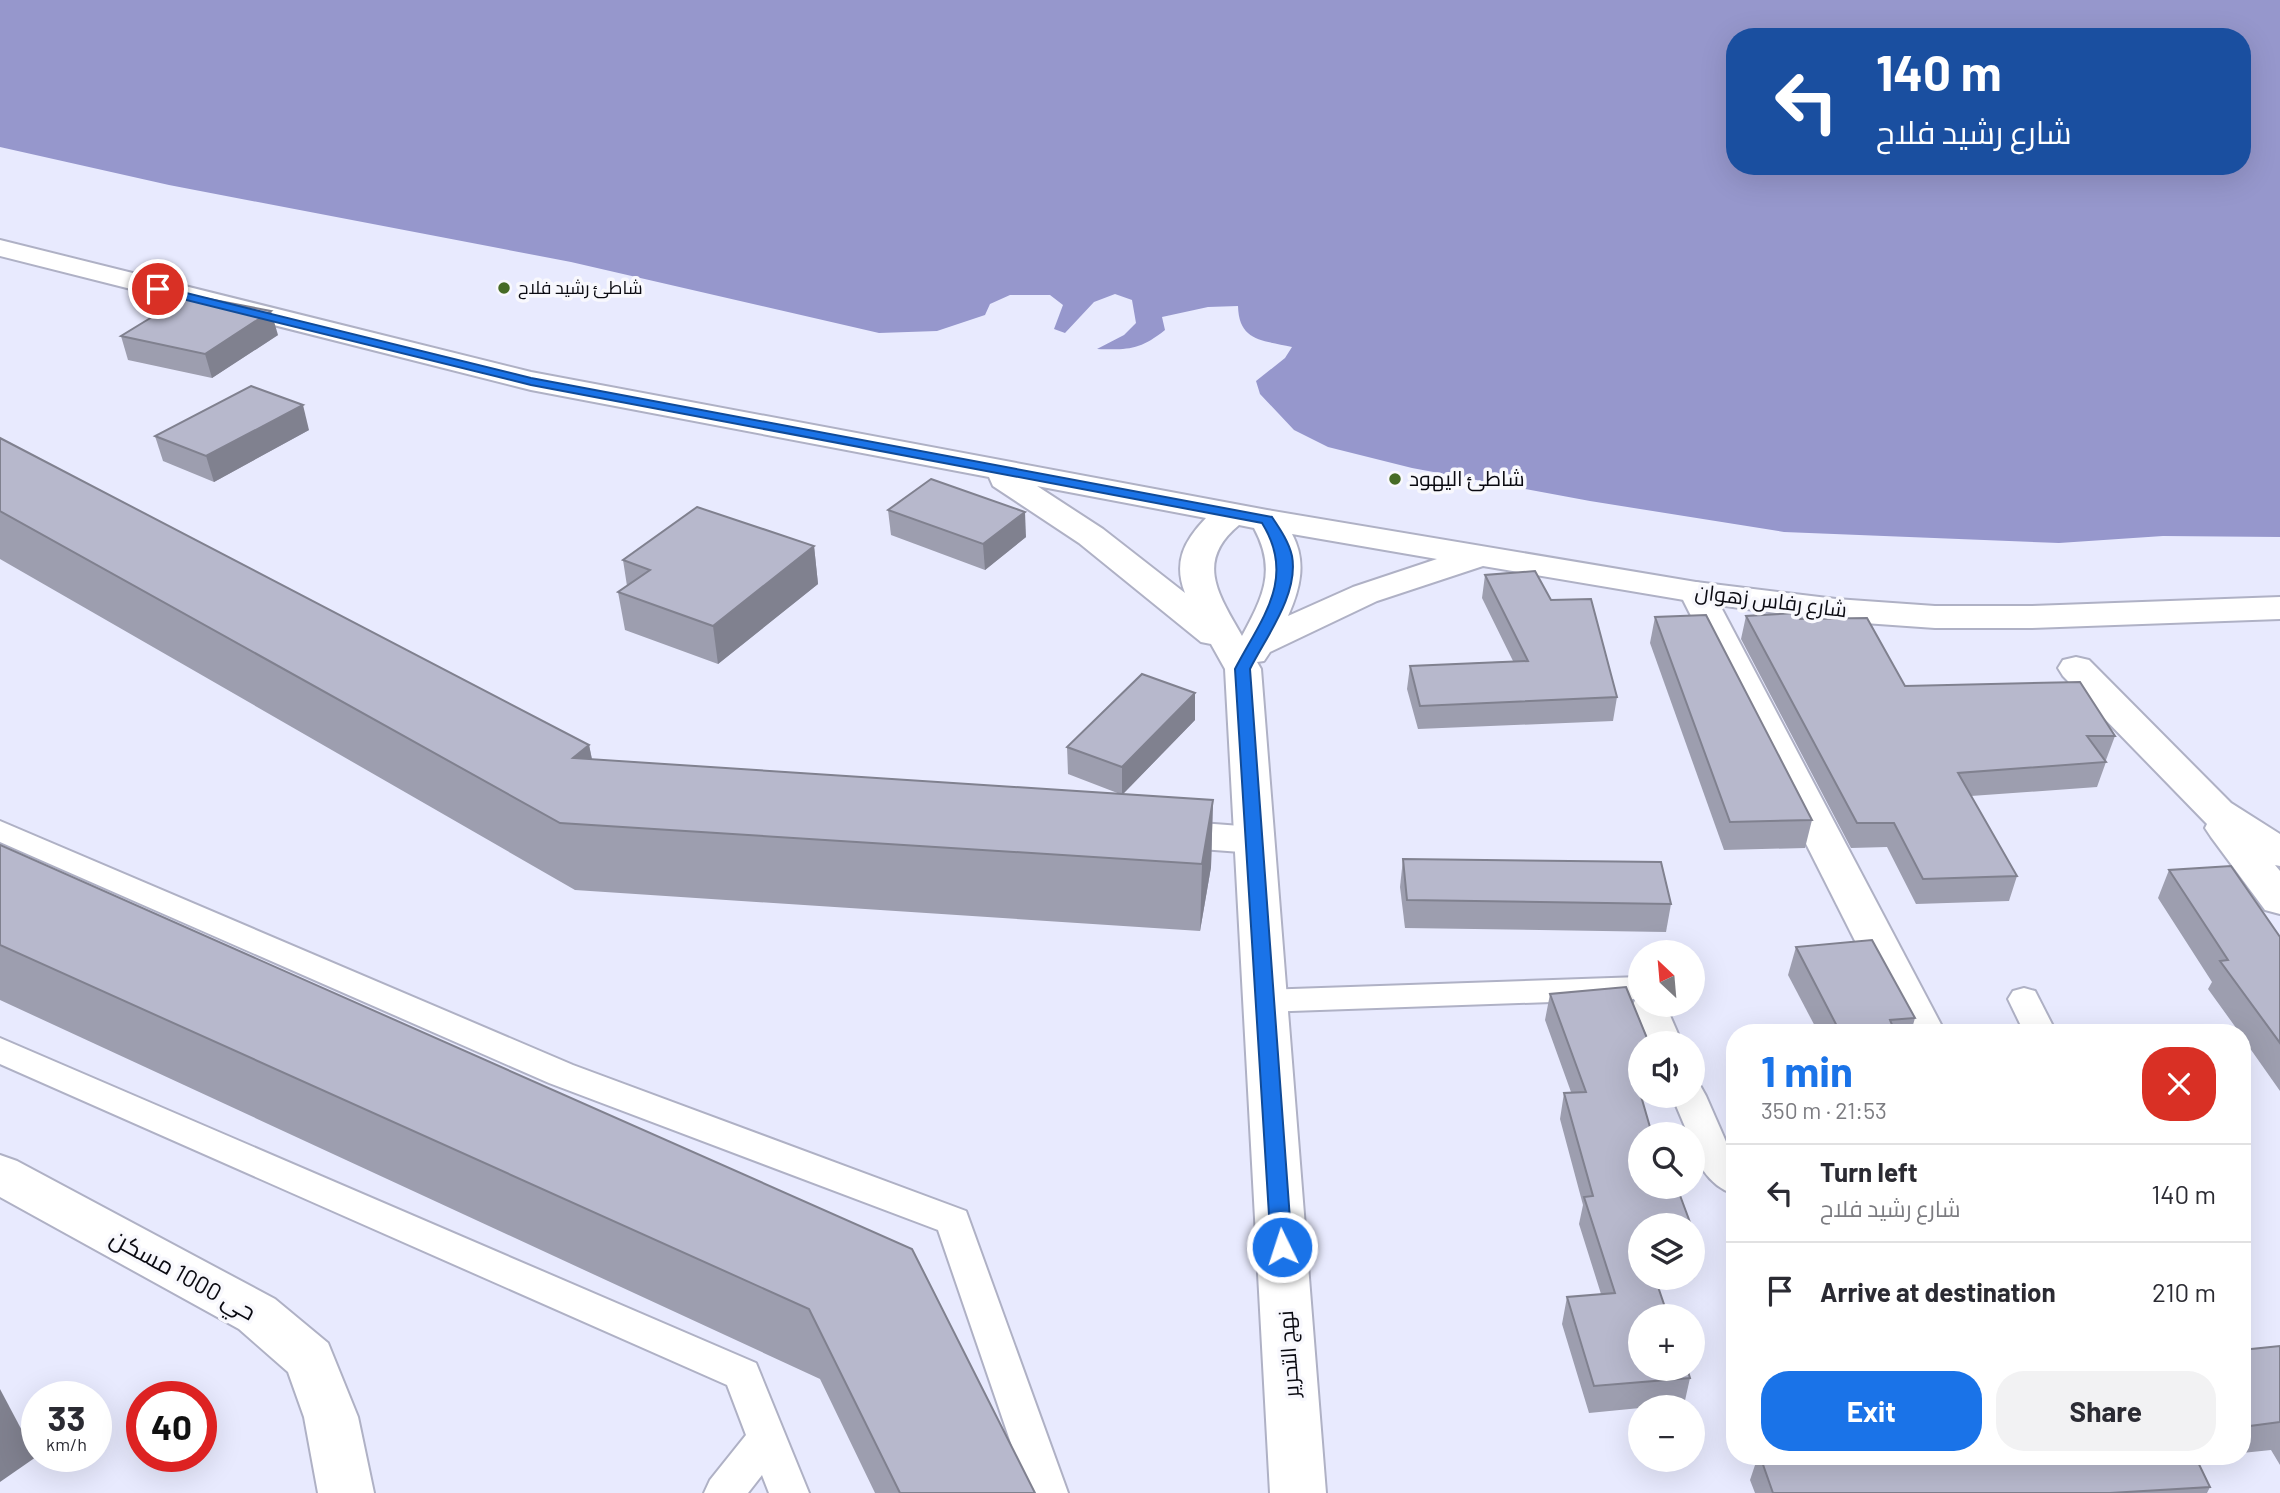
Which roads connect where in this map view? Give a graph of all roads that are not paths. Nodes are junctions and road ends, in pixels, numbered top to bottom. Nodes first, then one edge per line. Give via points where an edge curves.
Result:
1 (0, 248) edge
2 (984, 467) junction
3 (1233, 513) junction
4 (1267, 520) junction
5 (1483, 556) junction
6 (1696, 592) junction
7 (2280, 608) edge
8 (1243, 654) junction
9 (2076, 668) dead end
10 (2196, 790) junction
11 (0, 831) edge
12 (1131, 831) edge
13 (1254, 839) junction
14 (2280, 853) edge
15 (2280, 900) edge
16 (1628, 988) edge
17 (2024, 999) dead end
18 (1265, 1002) junction
19 (1919, 1024) edge
20 (2036, 1024) edge
21 (0, 1050) edge
22 (1694, 1108) edge
23 (0, 1174) edge
24 (1726, 1174) edge
25 (767, 1438) junction
26 (346, 1493) edge
27 (724, 1493) edge
28 (789, 1493) edge
29 (1048, 1493) edge
30 (1298, 1493) edge

1 - 2 street, شارع رفاس زهوان via 531,382
2 - 3 street, شارع رفاس زهوان
2 - 8 street via 1091,536
3 - 4 street, شارع رفاس زهوان
3 - 8 street, نهج التحرير via 1203,540 1195,573 1199,590
4 - 5 street, شارع رفاس زهوان
4 - 8 street via 1279,538 1285,578 1279,598
5 - 6 street, شارع رفاس زهوان
5 - 8 street via 1365,594
6 - 7 street, شارع رفاس زهوان via 1812,608 1935,617
6 - 19 street
8 - 13 street, نهج التحرير
9 - 10 street
10 - 14 street via 2217,812
10 - 15 street
11 - 29 lane via 561,1074 953,1221
12 - 13 street
13 - 18 street, نهج التحرير
16 - 18 lane
17 - 20 lane
18 - 30 street, نهج التحرير
21 - 25 lane via 742,1374
22 - 24 lane
23 - 26 street, حي 1000 مسكن via 257,1314 309,1359 331,1416
25 - 27 lane
25 - 28 lane

